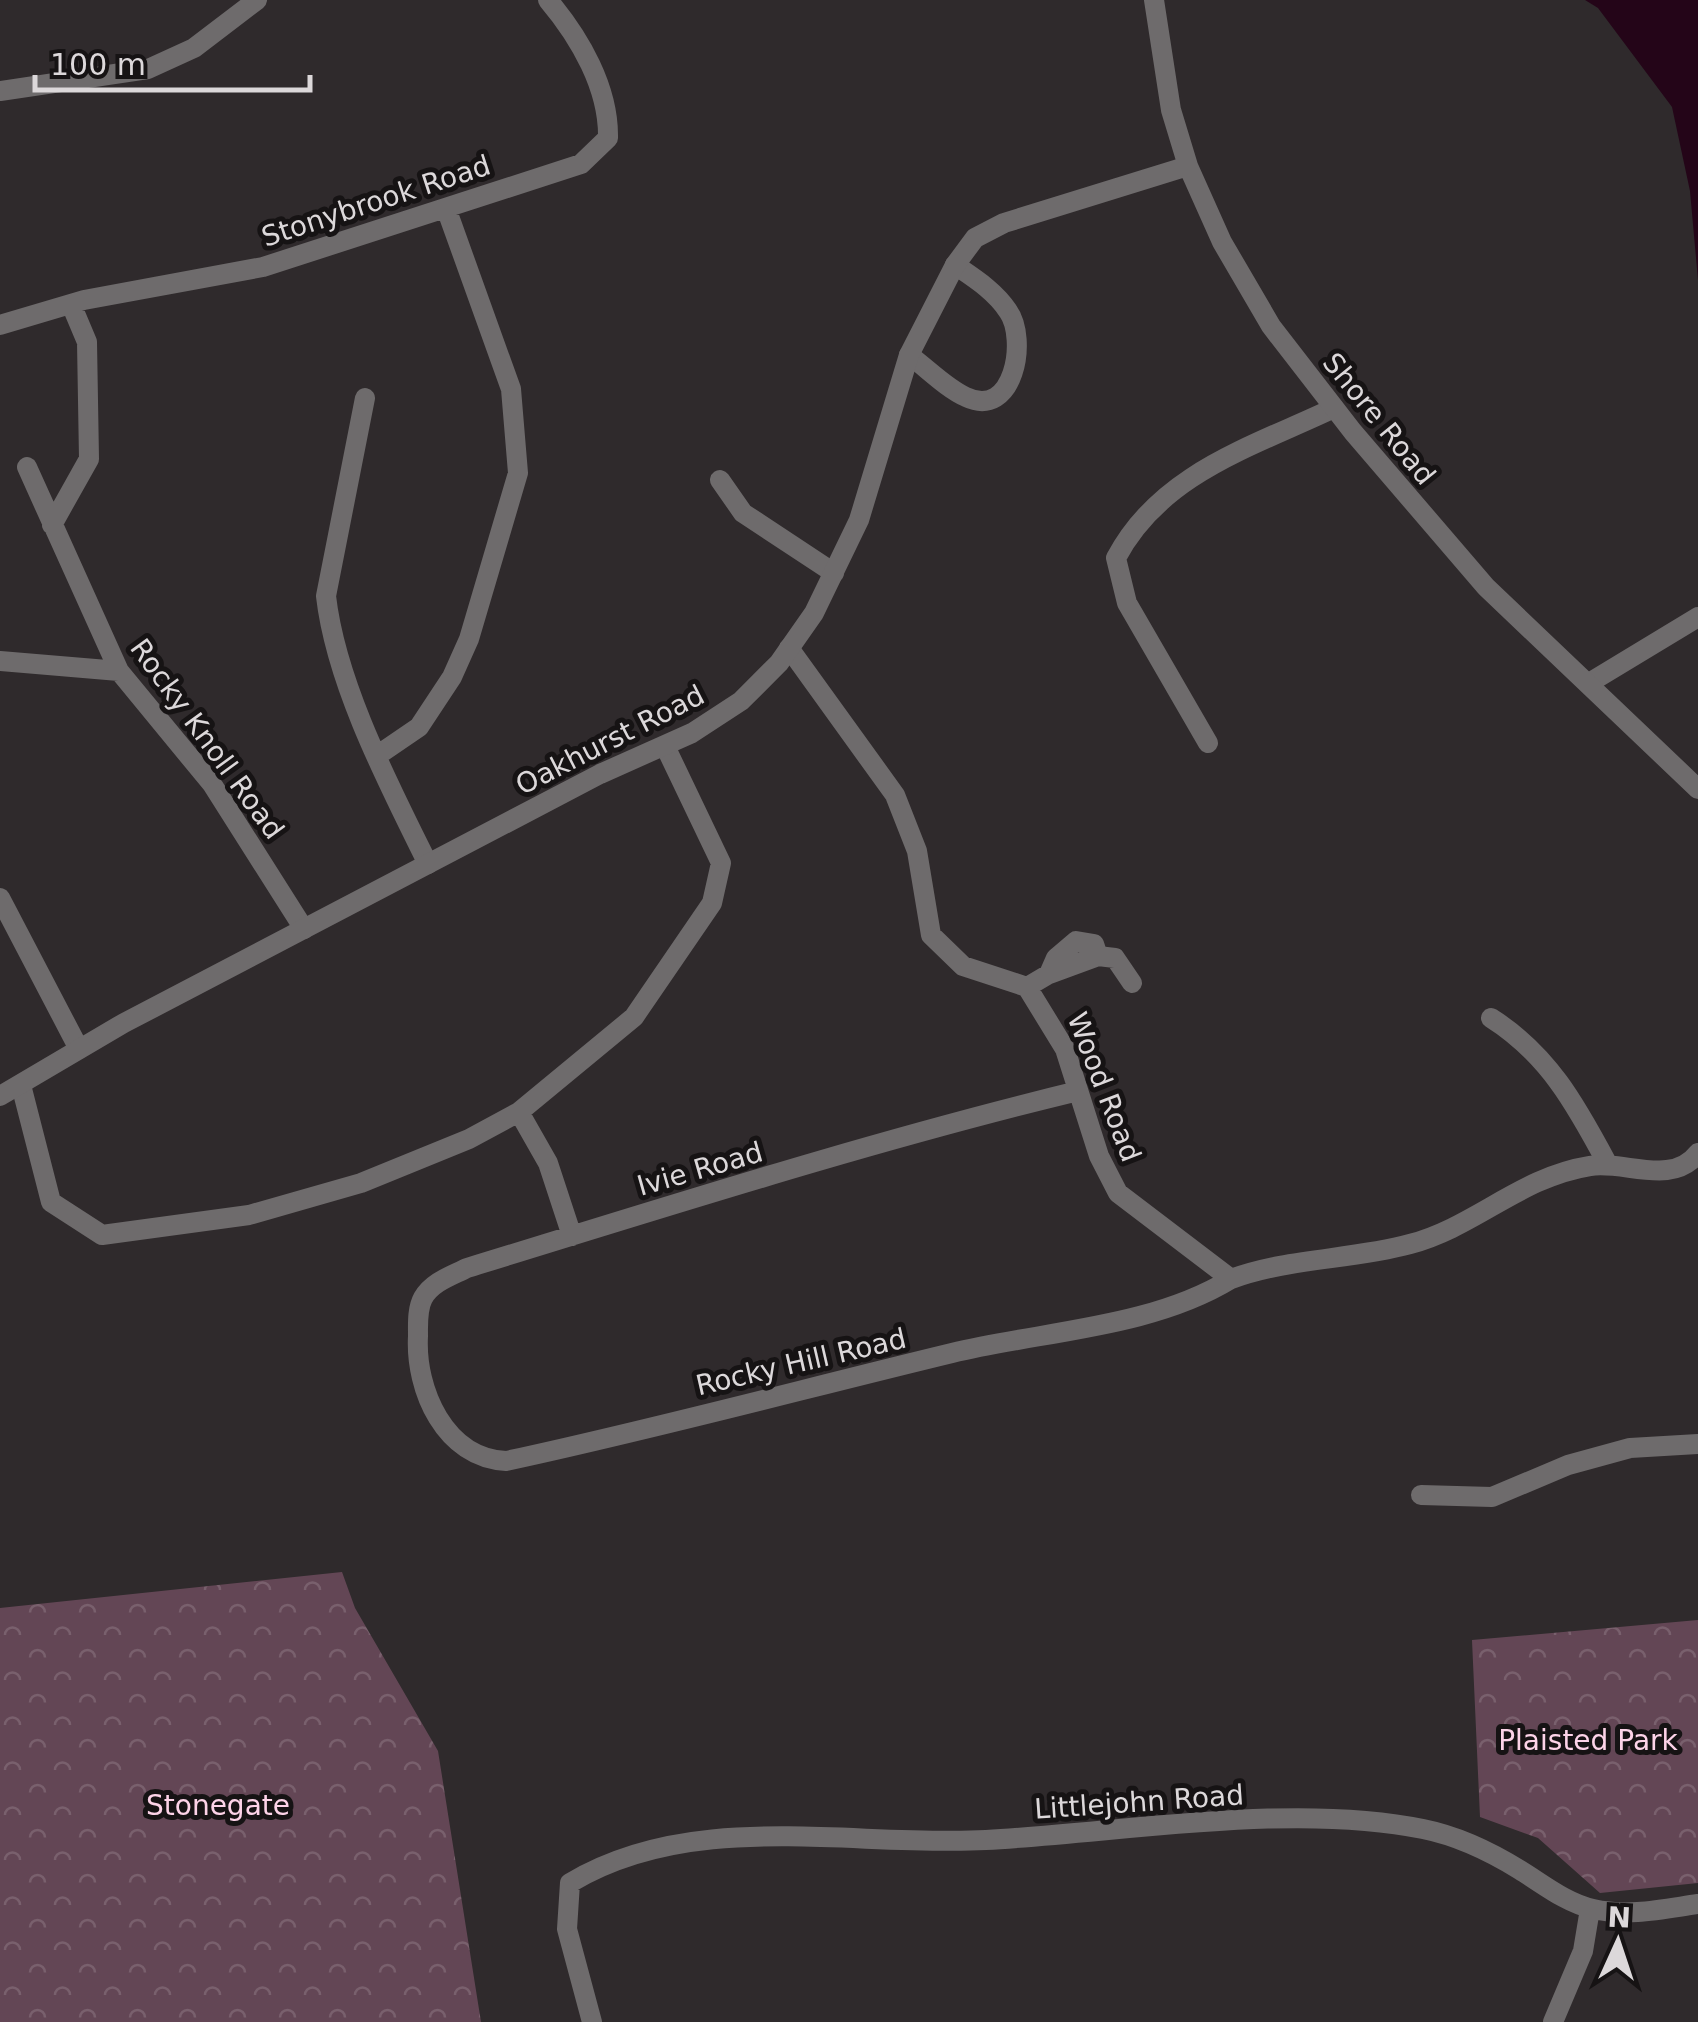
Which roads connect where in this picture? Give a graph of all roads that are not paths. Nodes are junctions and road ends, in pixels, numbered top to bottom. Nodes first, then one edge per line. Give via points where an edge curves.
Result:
1 (257, 0) edge
2 (548, 0) edge
3 (1159, 2) edge
4 (0, 91) edge
5 (1188, 166) junction
6 (446, 208) junction
7 (955, 265) junction
8 (71, 304) junction
9 (0, 325) edge
10 (909, 355) junction
11 (364, 398) dead end
12 (1334, 408) junction
13 (27, 467) dead end
14 (720, 480) dead end
15 (52, 525) junction
16 (834, 573) junction
17 (1698, 617) edge
18 (790, 648) junction
19 (0, 661) edge
20 (119, 671) junction
21 (1589, 683) junction
22 (1208, 743) dead end
23 (664, 746) junction
24 (378, 755) junction
25 (1698, 789) edge
26 (428, 864) junction
27 (0, 898) edge
28 (304, 929) junction
29 (1132, 983) dead end
30 (1027, 987) junction
31 (1491, 1018) dead end
32 (80, 1049) junction
33 (22, 1086) junction
34 (1078, 1091) junction
35 (0, 1096) edge
36 (519, 1112) junction
37 (1698, 1152) edge
38 (1606, 1163) junction
39 (572, 1236) junction
40 (1231, 1279) junction
41 (420, 1376) joint
42 (1698, 1444) edge
43 (1421, 1494) dead end
44 (1698, 1904) edge
45 (1590, 1909) junction
46 (592, 2022) edge
47 (1553, 2022) edge

1 - 4 street via 194,48 148,68
2 - 6 street, Stonybrook Road via 594,71 609,113 608,138 580,164
3 - 5 street, Shore Road via 1171,110
5 - 7 street, Oakhurst Road via 1004,223 976,238
5 - 12 street, Shore Road via 1251,294
6 - 8 street, Stonybrook Road via 262,267
6 - 24 street via 511,389 518,472 452,677 419,727
7 - 10 street, Oakhurst Road
7 - 10 street via 1011,314 1020,356 1013,376 984,401 966,398
8 - 9 street, Stonybrook Road
8 - 15 street via 88,342 89,459
10 - 16 street, Oakhurst Road via 873,480
11 - 24 street via 326,596 335,641
12 - 21 street, Shore Road via 1486,588
12 - 22 street via 1178,485 1153,504 1116,558 1127,603
13 - 15 street, Rocky Knoll Road
14 - 16 street via 742,512
15 - 20 street, Rocky Knoll Road
16 - 18 street, Oakhurst Road
17 - 21 street
18 - 23 street, Oakhurst Road via 741,702
18 - 30 street via 895,795 918,851 931,935 963,966
19 - 20 street
20 - 28 street, Rocky Knoll Road via 212,784
21 - 25 street, Shore Road
23 - 26 street, Oakhurst Road
23 - 36 street via 721,863 712,903 634,1017
24 - 26 street
26 - 28 street, Oakhurst Road
27 - 32 street
28 - 32 street, Oakhurst Road
29 - 30 street via 1120,963 1098,956 1094,944 1076,941 1049,974
30 - 34 street, Wood Road via 1049,1016
31 - 38 street via 1544,1060
32 - 33 street, Oakhurst Road
33 - 35 street, Oakhurst Road
33 - 36 street via 50,1202 102,1235 286,1206 469,1139
34 - 39 street, Ivie Road
34 - 40 street, Wood Road via 1118,1193
36 - 39 street via 548,1163
37 - 38 street via 1660,1172
38 - 40 street via 1551,1174 1414,1244
39 - 41 street, Ivie Road via 467,1268 433,1287 420,1308
40 - 41 street, Rocky Hill Road via 1161,1309 506,1462 457,1440 430,1404
42 - 43 street via 1630,1448 1492,1497
44 - 45 street, Littlejohn Road via 1618,1914
45 - 46 street, Littlejohn Road via 1474,1844 1424,1829 1344,1822 986,1840 725,1840 627,1856 570,1883 568,1929
45 - 47 street via 1583,1951

